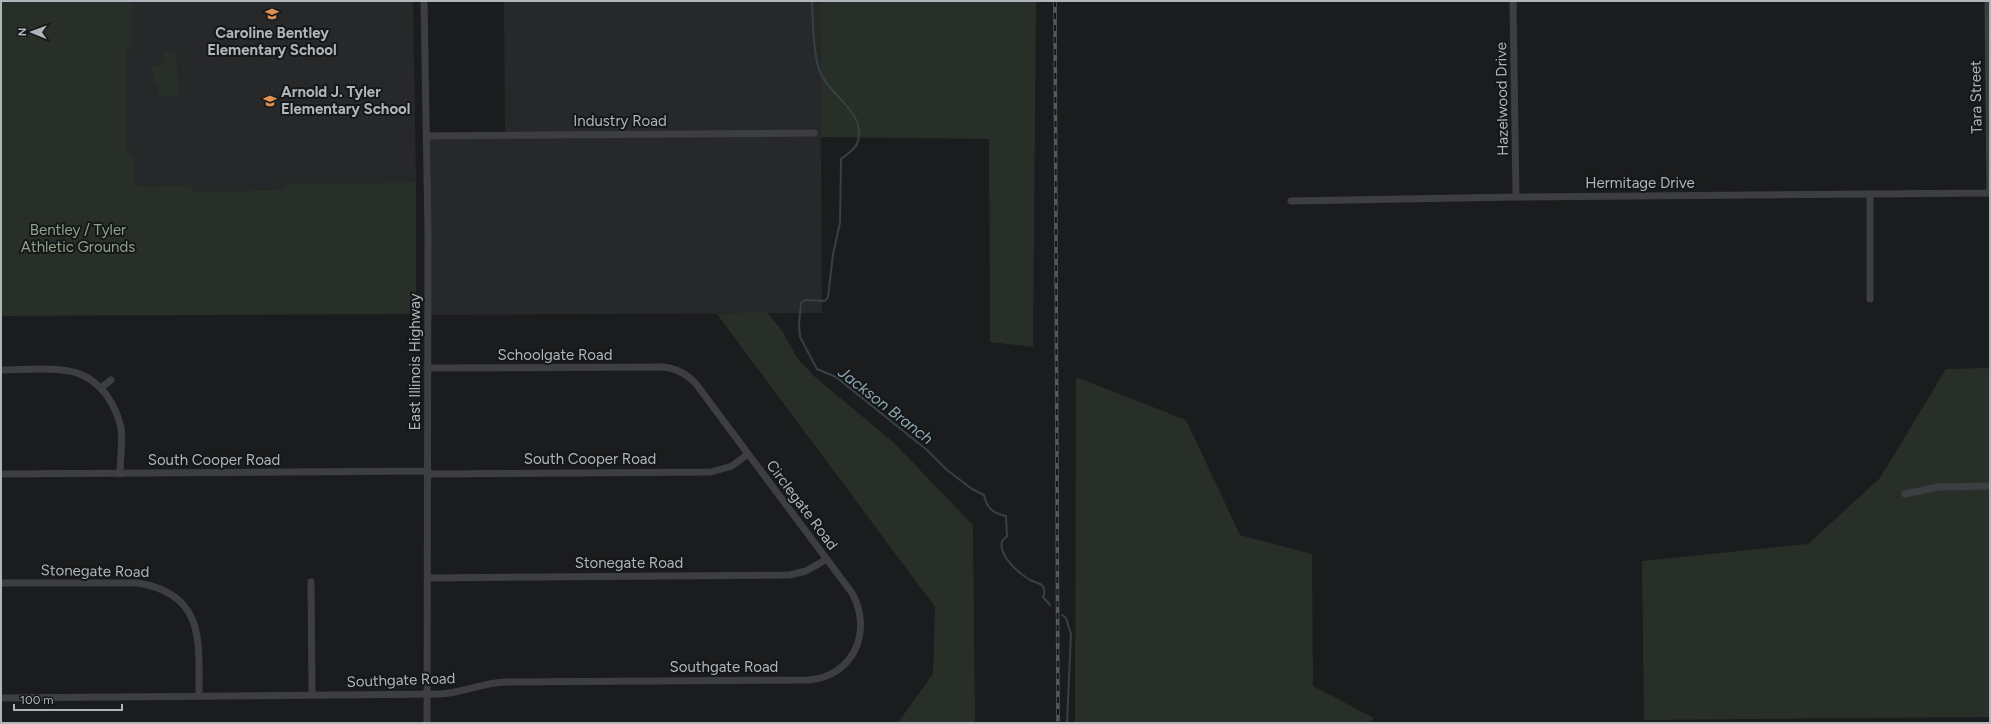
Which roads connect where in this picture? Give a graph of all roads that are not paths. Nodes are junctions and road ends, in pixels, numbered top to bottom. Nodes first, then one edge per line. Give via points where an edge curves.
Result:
1 (424, 1) edge
2 (1513, 1) edge
3 (1988, 1) edge
4 (1989, 82) edge
5 (814, 133) dead end
6 (426, 136) junction
7 (1990, 193) edge
8 (1870, 194) junction
9 (1516, 197) junction
10 (1291, 201) dead end
11 (1870, 299) dead end
12 (427, 368) junction
13 (1, 370) edge
14 (682, 372) joint
15 (111, 380) dead end
16 (101, 388) junction
17 (748, 454) junction
18 (428, 473) junction
19 (1, 474) edge
20 (120, 474) junction
21 (1990, 486) edge
22 (1904, 494) dead end
23 (826, 559) junction
24 (428, 578) junction
25 (311, 582) dead end
26 (1, 583) edge
27 (844, 664) joint
28 (428, 694) junction
29 (199, 695) junction
30 (312, 695) junction
31 (1, 698) edge
32 (427, 723) edge

1 - 6 street, East Illinois Highway
2 - 9 street, Hazelwood Drive
3 - 4 street, Tara Street
4 - 7 street, Tara Street
5 - 6 street, Industry Road
6 - 12 street, East Illinois Highway
7 - 8 street, Hermitage Drive
8 - 9 street, Hermitage Drive
8 - 11 street
9 - 10 street, Hermitage Drive
12 - 14 street, Schoolgate Road via 662,367
12 - 18 street, East Illinois Highway
13 - 16 street via 56,370 80,374
14 - 17 street, Circlegate Road via 696,384
15 - 16 street
16 - 20 street via 116,408 121,429
17 - 18 street, South Cooper Road via 732,466 711,472
17 - 23 street, Circlegate Road
18 - 20 street, South Cooper Road
18 - 24 street, East Illinois Highway
19 - 20 street, South Cooper Road
21 - 22 street via 1938,487
23 - 24 street, Stonegate Road via 806,571 790,575
23 - 27 street, Circlegate Road via 852,593 860,612 859,641
24 - 28 street, East Illinois Highway
25 - 30 street
26 - 29 street, Stonegate Road via 138,583 156,586 170,593 190,614 197,630
27 - 28 street, Southgate Road via 827,676 809,680 505,682 453,693
28 - 30 street, Southgate Road
28 - 32 street, East Illinois Highway
29 - 30 street, Southgate Road
29 - 31 street, Southgate Road

